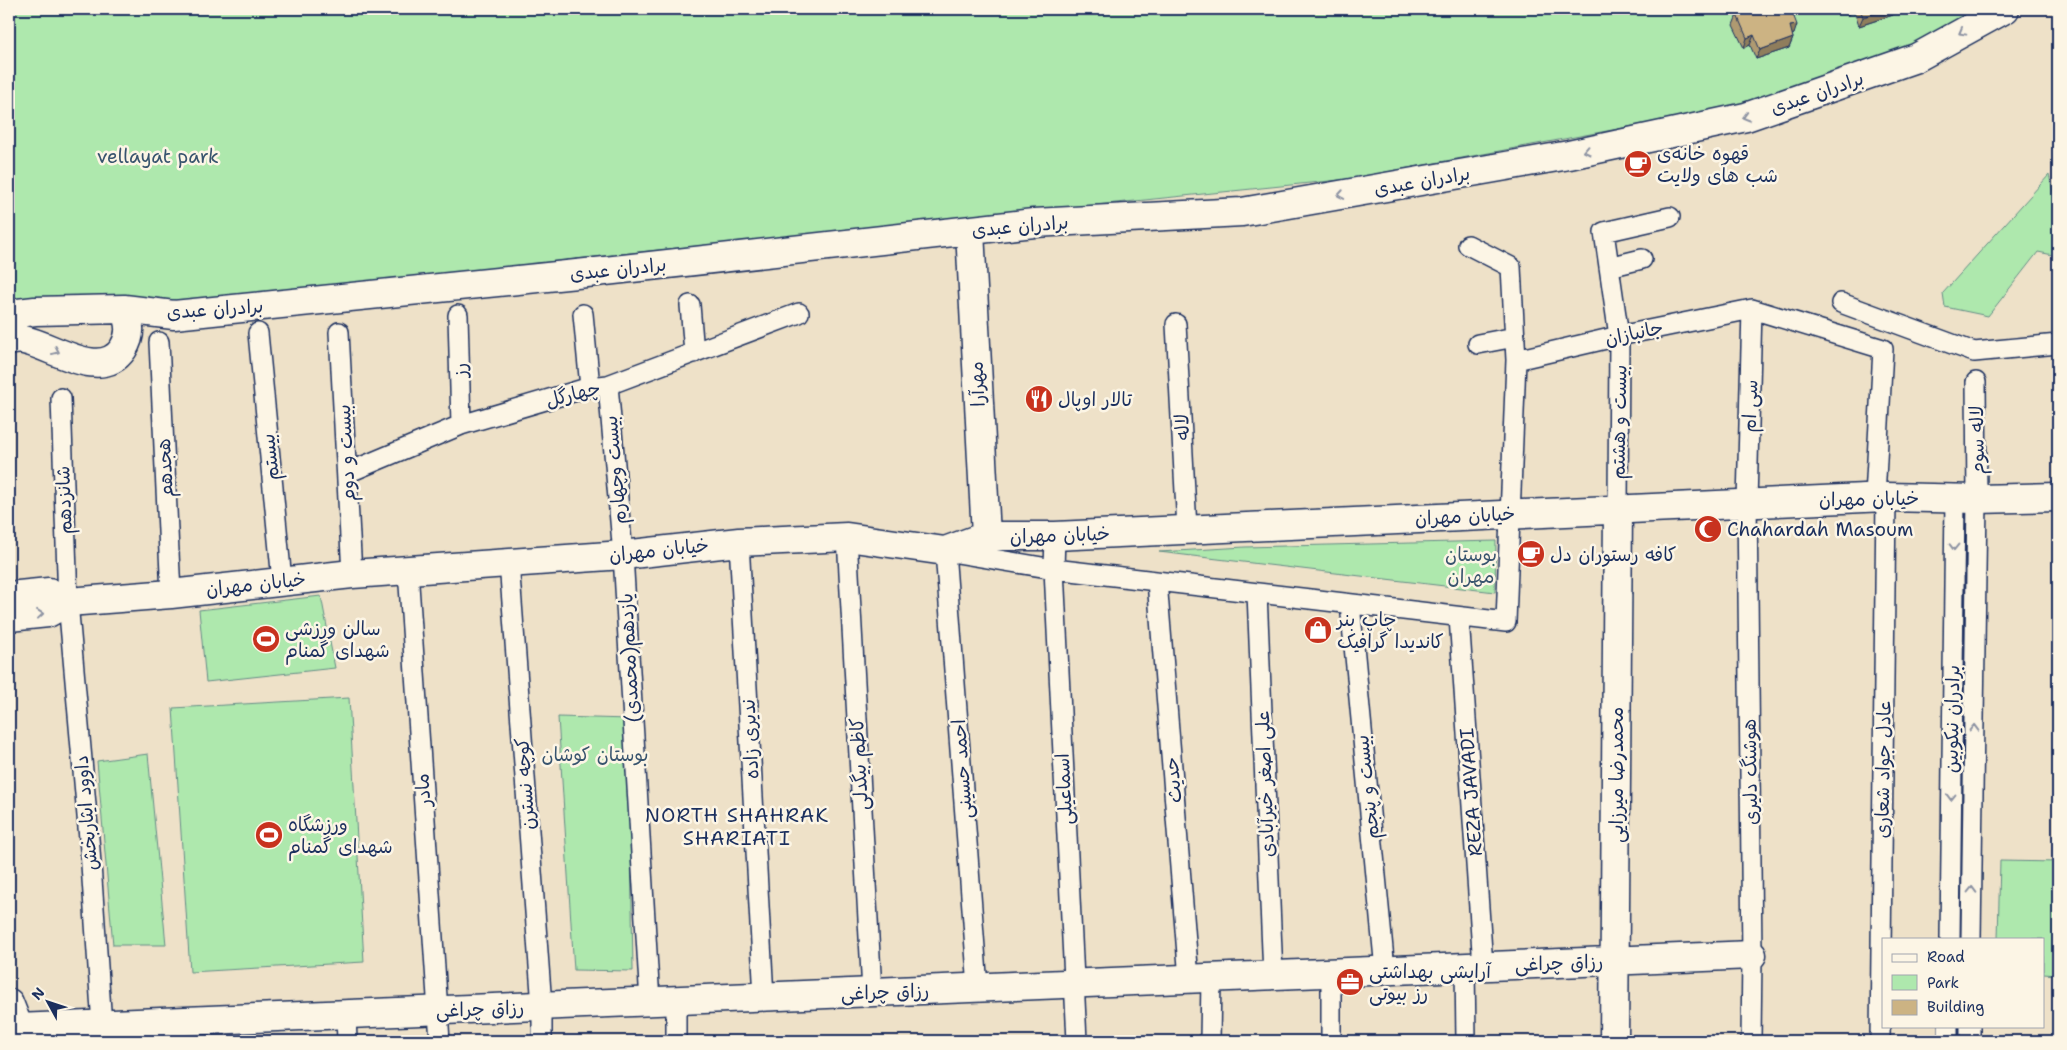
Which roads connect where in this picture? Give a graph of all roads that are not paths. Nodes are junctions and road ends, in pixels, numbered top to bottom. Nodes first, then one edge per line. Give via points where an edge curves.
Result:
1 (2005, 9) edge
2 (1670, 217) dead end
3 (970, 231) junction
4 (1468, 245) dead end
5 (1642, 259) dead end
6 (1609, 267) junction
7 (1841, 302) dead end
8 (690, 305) dead end
9 (124, 309) junction
10 (1752, 309) junction
11 (799, 313) dead end
12 (9, 314) edge
13 (583, 314) dead end
14 (458, 315) dead end
15 (1176, 324) dead end
16 (339, 332) dead end
17 (258, 333) dead end
18 (1619, 336) junction
19 (1515, 337) junction
20 (9, 340) edge
21 (159, 342) dead end
22 (1478, 344) dead end
23 (2058, 344) edge
24 (694, 353) junction
25 (1516, 360) junction
26 (1976, 382) dead end
27 (599, 386) junction
28 (61, 398) dead end
29 (461, 425) junction
30 (347, 473) junction
31 (1881, 497) junction
32 (2058, 497) edge
33 (1966, 498) junction
34 (1747, 502) junction
35 (1618, 508) junction
36 (1510, 513) junction
37 (1187, 529) junction
38 (986, 536) junction
39 (1055, 536) junction
40 (846, 537) junction
41 (739, 542) junction
42 (945, 551) junction
43 (623, 554) junction
44 (509, 562) junction
45 (1054, 569) junction
46 (408, 570) junction
47 (352, 574) junction
48 (1157, 581) junction
49 (282, 582) junction
50 (1257, 593) junction
51 (171, 594) junction
52 (9, 596) edge
53 (68, 602) junction
54 (1350, 604) junction
55 (9, 617) edge
56 (1459, 617) junction
57 (1950, 938) edge
58 (1971, 938) edge
59 (1752, 955) junction
60 (1616, 961) junction
61 (1474, 967) junction
62 (1385, 970) junction
63 (1331, 973) junction
64 (1273, 975) junction
65 (1200, 978) junction
66 (1074, 984) junction
67 (978, 988) junction
68 (872, 992) junction
69 (764, 997) junction
70 (663, 1001) junction
71 (9, 1003) edge
72 (542, 1006) junction
73 (438, 1010) junction
74 (346, 1014) junction
75 (102, 1024) junction
76 (1948, 1028) edge
77 (1970, 1028) edge
78 (17, 1033) edge
79 (347, 1041) edge
80 (440, 1041) edge
81 (542, 1041) edge
82 (676, 1041) edge
83 (1077, 1041) edge
84 (1210, 1041) edge
85 (1330, 1041) edge
86 (1466, 1041) edge
87 (1614, 1041) edge
88 (1751, 1041) edge
89 (1880, 1041) edge
90 (1948, 1041) edge
91 (1970, 1041) edge

1 -> 3 main road, برادران عبدی via 1916,58 1746,117 1569,155 1242,212 1034,223
2 - 6 street, بیست و هشتم via 1604,232
3 - 9 main road, برادران عبدی via 174,315
3 - 38 main road, مهرآرا
4 - 19 street via 1511,266
5 - 6 street
6 - 18 street, بیست و هشتم
7 - 23 street via 1974,352
8 - 24 street
9 - 12 main road, برادران عبدی
20 -> 9 main road via 22,340 86,362 103,363 118,356 128,342 130,324
10 - 18 street, جانبازان
10 - 31 street, عادل جواد شعاری via 1882,349
10 - 34 street, سی ام
11 - 24 street, چهارگل
13 - 27 street, بیست وچهارم
14 - 29 street, رز
15 - 37 street, لاله
16 - 30 street, بیست و دوم
17 - 49 street, بیستم
18 - 25 street, جانبازان
18 - 35 street, بیست و هشتم
19 - 22 street
19 - 25 street
21 - 51 street, هجدهم
24 - 27 street, چهارگل
25 - 36 street
26 - 33 street, لاله سوم
27 - 29 street, چهارگل
27 - 43 street, بیست وچهارم
28 - 53 street, شانزدهم
29 - 30 street, چهارگل
30 - 47 street, بیست و دوم
31 - 33 main road, خیابان مهران
31 - 34 main road, خیابان مهران
31 - 89 street, عادل جواد شعاری
32 - 33 main road, خیابان مهران
33 -> 57 street, برادران نیکوبین
58 -> 33 street, برادران نیکوبین
34 - 35 main road, خیابان مهران
34 - 59 street, هوشنگ دلیری
35 - 36 main road, خیابان مهران
35 - 60 main road, محمدرضا میرزایی
36 - 37 main road, خیابان مهران
36 - 56 street via 1506,622
37 - 39 main road, خیابان مهران
38 - 39 main road, خیابان مهران
38 - 42 main road, خیابان مهران
39 - 45 street, اسماعیلی
40 - 41 main road, خیابان مهران
40 - 42 main road, خیابان مهران
40 - 68 street, کاظم بیگدلی
41 - 43 main road, خیابان مهران
41 - 69 street, ندیری زاده
42 - 45 street
42 - 67 street, احمد حسینی
43 - 44 main road, خیابان مهران
43 - 70 street, یازدهم(محمدی)
44 - 46 main road, خیابان مهران
44 - 72 street, کوچه نسترن
45 - 48 street
45 - 66 street, اسماعیلی
46 - 47 main road, خیابان مهران
46 - 73 street, مادر
47 - 49 main road, خیابان مهران
48 - 50 street
48 - 65 street, حدیث
49 - 51 main road, خیابان مهران
50 - 54 street
50 - 64 street, علی اصغر خیرآبادی
51 - 53 main road, خیابان مهران
52 - 53 main road via 49,592
55 -> 53 main road via 48,613
53 - 75 street, داوود ایثاربخش
54 - 56 street
54 - 62 street, بیست و پنجم
56 - 61 street, REZA JAVADI
59 - 60 main road, رزاق چراغی
59 - 88 street, هوشنگ دلیری
60 - 61 main road, رزاق چراغی
60 - 87 main road, محمدرضا میرزایی
61 - 62 main road, رزاق چراغی
61 - 86 street, REZA JAVADI
62 - 63 main road, رزاق چراغی
63 - 64 main road, رزاق چراغی
63 - 85 street
64 - 65 main road, رزاق چراغی
65 - 66 main road, رزاق چراغی
65 - 84 street, حدیث
66 - 67 main road, رزاق چراغی
66 - 83 street, اسماعیلی
67 - 68 main road, رزاق چراغی
68 - 69 main road, رزاق چراغی
69 - 70 main road, رزاق چراغی
70 - 72 main road, رزاق چراغی
70 - 82 street, یازدهم(محمدی)
71 - 78 main road
72 - 73 main road, رزاق چراغی
72 - 81 street, کوچه نسترن
73 - 74 main road, رزاق چراغی
73 - 80 street, مادر
74 - 75 main road, رزاق چراغی
74 - 79 street
75 - 78 main road, رزاق چراغی
76 - 90 street
77 - 91 street

